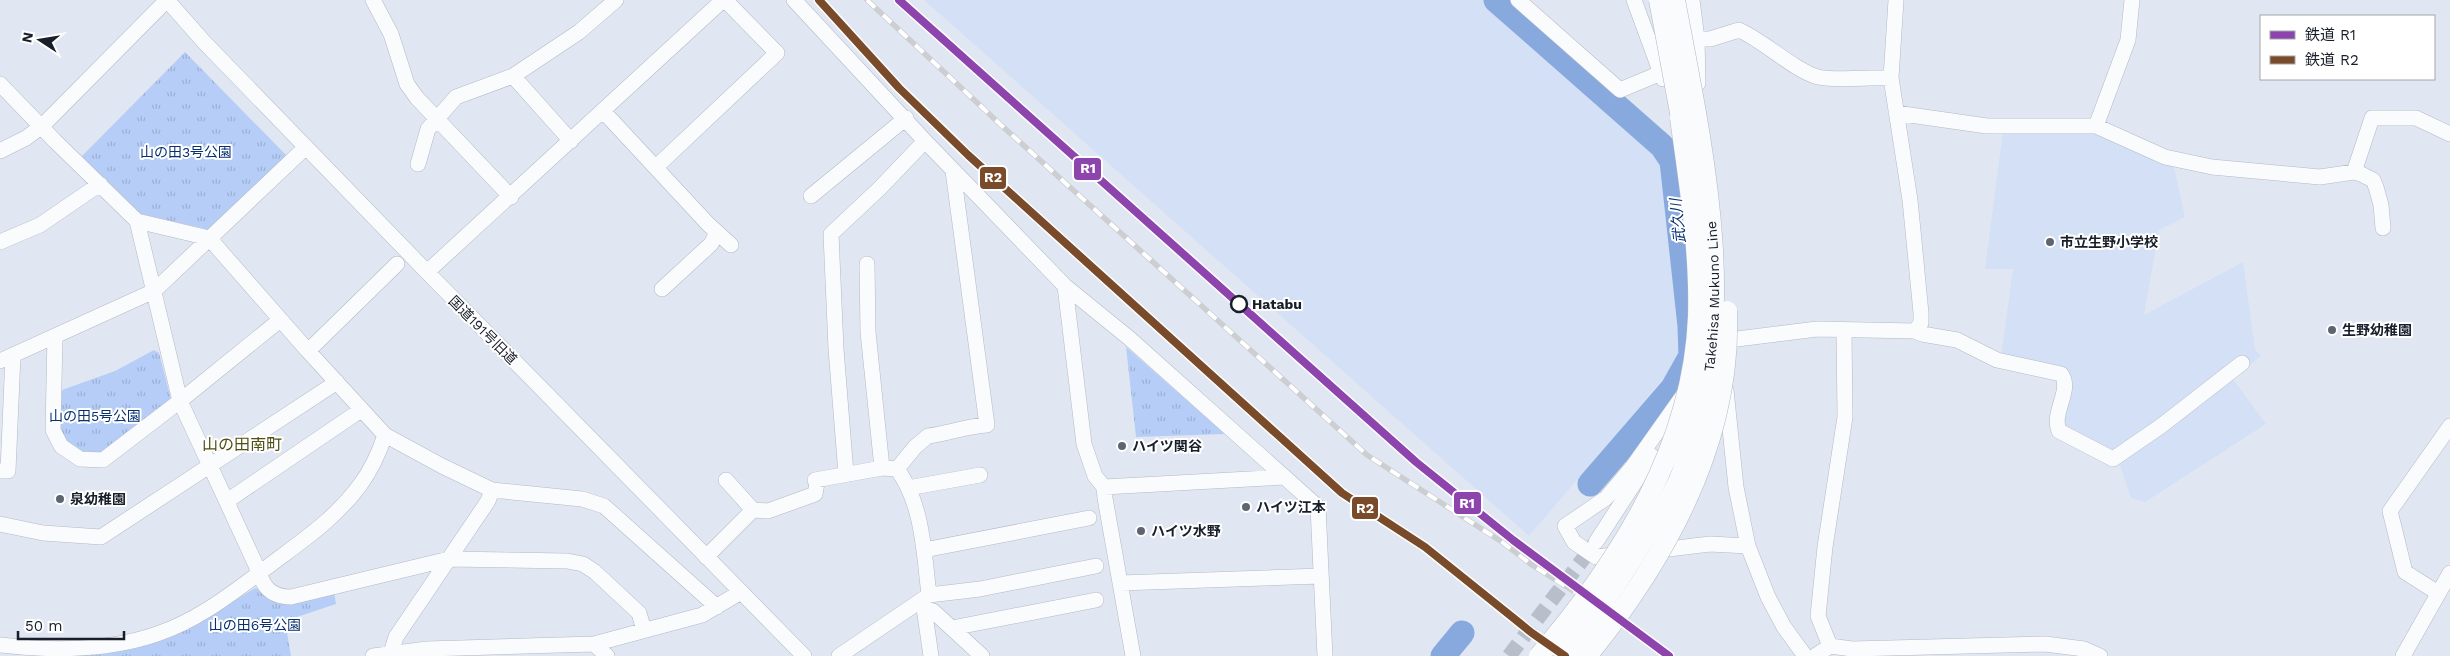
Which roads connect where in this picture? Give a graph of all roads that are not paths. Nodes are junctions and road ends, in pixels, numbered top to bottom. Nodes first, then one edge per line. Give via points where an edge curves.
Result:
1 (167, 0) edge
2 (373, 0) edge
3 (616, 0) edge
4 (724, 0) edge
5 (794, 0) edge
6 (1518, 0) edge
7 (1634, 0) edge
8 (1659, 0) edge
9 (1676, 0) edge
10 (1692, 0) edge
11 (1896, 0) edge
12 (2132, 0) edge
13 (1697, 39) junction
14 (1661, 73) junction
15 (513, 76) junction
16 (1891, 78) junction
17 (0, 84) edge
18 (602, 111) junction
19 (1896, 113) junction
20 (1688, 116) junction
21 (436, 118) junction
22 (906, 118) junction
23 (42, 126) junction
24 (2096, 126) junction
25 (2450, 134) edge
26 (571, 140) junction
27 (925, 141) junction
28 (306, 147) junction
29 (0, 151) edge
30 (418, 164) dead end
31 (656, 167) junction
32 (953, 171) junction
33 (2354, 172) junction
34 (100, 184) junction
35 (810, 196) dead end
36 (511, 197) junction
37 (1704, 212) junction
38 (137, 221) junction
39 (2382, 228) dead end
40 (717, 233) junction
41 (209, 238) junction
42 (0, 242) edge
43 (731, 245) dead end
44 (398, 264) dead end
45 (867, 264) dead end
46 (427, 272) junction
47 (1065, 286) junction
48 (662, 289) dead end
49 (154, 291) junction
50 (280, 320) junction
51 (1844, 330) junction
52 (1916, 331) junction
53 (55, 336) junction
54 (1721, 341) junction
55 (308, 351) junction
56 (7, 358) edge
57 (2242, 363) dead end
58 (337, 382) junction
59 (180, 401) junction
60 (361, 410) junction
61 (2450, 426) edge
62 (385, 435) junction
63 (209, 467) junction
64 (882, 468) junction
65 (897, 469) junction
66 (0, 471) edge
67 (846, 474) junction
68 (980, 475) dead end
69 (1284, 477) junction
70 (726, 480) dead end
71 (1104, 487) junction
72 (908, 488) junction
73 (492, 490) junction
74 (227, 501) junction
75 (753, 510) junction
76 (1090, 518) dead end
77 (0, 524) edge
78 (1596, 542) tunnel mouth
79 (1748, 546) junction
80 (924, 550) junction
81 (706, 557) junction
82 (448, 559) junction
83 (1096, 566) dead end
84 (258, 573) junction
85 (2450, 573) edge
86 (1321, 576) junction
87 (1120, 583) junction
88 (741, 592) junction
89 (2438, 592) junction
90 (1096, 600) dead end
91 (926, 601) junction
92 (717, 607) junction
93 (952, 628) junction
94 (644, 630) junction
95 (594, 644) junction
96 (0, 645) edge
97 (1830, 646) junction
98 (543, 650) edge
99 (391, 653) junction
100 (373, 656) edge
101 (607, 656) edge
102 (804, 656) edge
103 (839, 656) edge
104 (931, 656) edge
105 (982, 656) edge
106 (1133, 656) edge
107 (1325, 656) edge
108 (1539, 656) edge
109 (1565, 656) edge
110 (1587, 656) edge
111 (1805, 656) edge
112 (1815, 656) edge
113 (2100, 656) edge
114 (2404, 656) edge

1 - 23 street
1 - 28 street, 国道191号旧道
2 - 21 street via 391,34 407,84
3 - 15 street via 579,32
4 - 18 street
4 - 31 street via 777,53
5 - 22 street
6 - 14 street via 1620,90
7 - 14 street
8 - 20 main road, Takehisa Mukuno Line, bridge
9 - 20 main road, Takehisa Mukuno Line, bridge
10 - 13 street
11 - 16 street
12 - 24 street via 2128,40
13 - 14 street
13 - 16 street via 1739,30 1808,73 1820,77
13 - 37 street via 1699,160
14 - 37 street via 1693,162
15 - 21 street via 456,97
15 - 26 street
16 - 19 street
17 - 23 street
18 - 26 street
18 - 31 street
19 - 24 street via 1987,126
19 - 52 street via 1910,200 1921,314
20 - 108 main road, bridge via 1698,285 1695,349 1684,409 1664,463 1633,526 1587,595
20 - 109 main road, Takehisa Mukuno Line, bridge via 1704,251 1702,373 1688,429 1653,524 1617,584
20 - 110 main road, bridge via 1714,199 1726,287 1728,344 1722,389 1707,449 1680,513 1639,584
21 - 30 street via 428,128
21 - 36 street
22 - 27 street
22 - 35 street
23 - 29 street
23 - 34 street
24 - 33 street via 2165,157 2212,167 2320,177
25 - 33 street via 2416,118 2372,118
26 - 36 street
27 - 32 street
27 - 67 street via 831,234
28 - 41 street
28 - 46 street, 国道191号旧道
31 - 40 street
32 - 47 street
32 - 65 street via 987,425 928,436
33 - 39 street via 2373,180 2382,204
34 - 38 street
34 - 42 street via 40,225
36 - 46 street
37 - 54 street
38 - 41 street
38 - 49 street
40 - 43 street
40 - 48 street via 711,244
41 - 49 street
41 - 50 street
44 - 55 street
45 - 64 street via 868,332
46 - 81 street, 国道191号旧道
47 - 69 street via 1100,313
47 - 71 street via 1084,444 1095,476
49 - 53 street
49 - 59 street
50 - 55 street
50 - 59 street
51 - 52 street
51 - 54 street via 1802,330
51 - 97 street via 1845,417 1818,616
52 - 57 street via 1957,340 1997,360 2061,374 2065,387 2056,425 2060,431 2113,459
53 - 56 street
53 - 59 street via 53,430 61,446 80,459 103,460
54 - 78 street via 1693,394
54 - 79 street via 1736,487
54 - 79 street via 1633,466 1606,498 1565,526 1574,542 1596,557 1710,544
55 - 58 street
56 - 66 street via 8,471
58 - 60 street
58 - 63 street
59 - 63 street
60 - 62 street
60 - 74 street
61 - 89 street via 2390,511 2405,572
62 - 73 street
62 - 84 street via 372,469 337,513
63 - 74 street
63 - 77 street via 101,537 43,533
64 - 65 street
64 - 67 street
65 - 72 street
67 - 75 street via 815,480 815,494 800,501 768,511
68 - 72 street
69 - 71 street
69 - 86 street via 1318,507
70 - 75 street
71 - 87 street
72 - 80 street
73 - 82 street via 488,501
73 - 92 street via 582,499 604,506
74 - 84 street
75 - 81 street
76 - 80 street
79 - 111 street via 1768,597
80 - 91 street
81 - 88 street, 国道191号旧道
82 - 84 street via 291,597 269,591
82 - 94 street via 583,564 639,613
82 - 99 street via 396,637
83 - 91 street
84 - 96 street via 224,599 157,634 114,645 57,648
85 - 89 street
86 - 87 street
86 - 107 street
87 - 106 street
88 - 92 street
88 - 102 street, 国道191号旧道
89 - 114 street
90 - 93 street
91 - 93 street
91 - 103 street
91 - 104 street
92 - 94 street via 702,615
93 - 105 street
94 - 95 street
95 - 98 street
95 - 101 street
97 - 112 street
97 - 113 street via 1852,649 2045,644
98 - 99 street via 427,649
99 - 100 street

